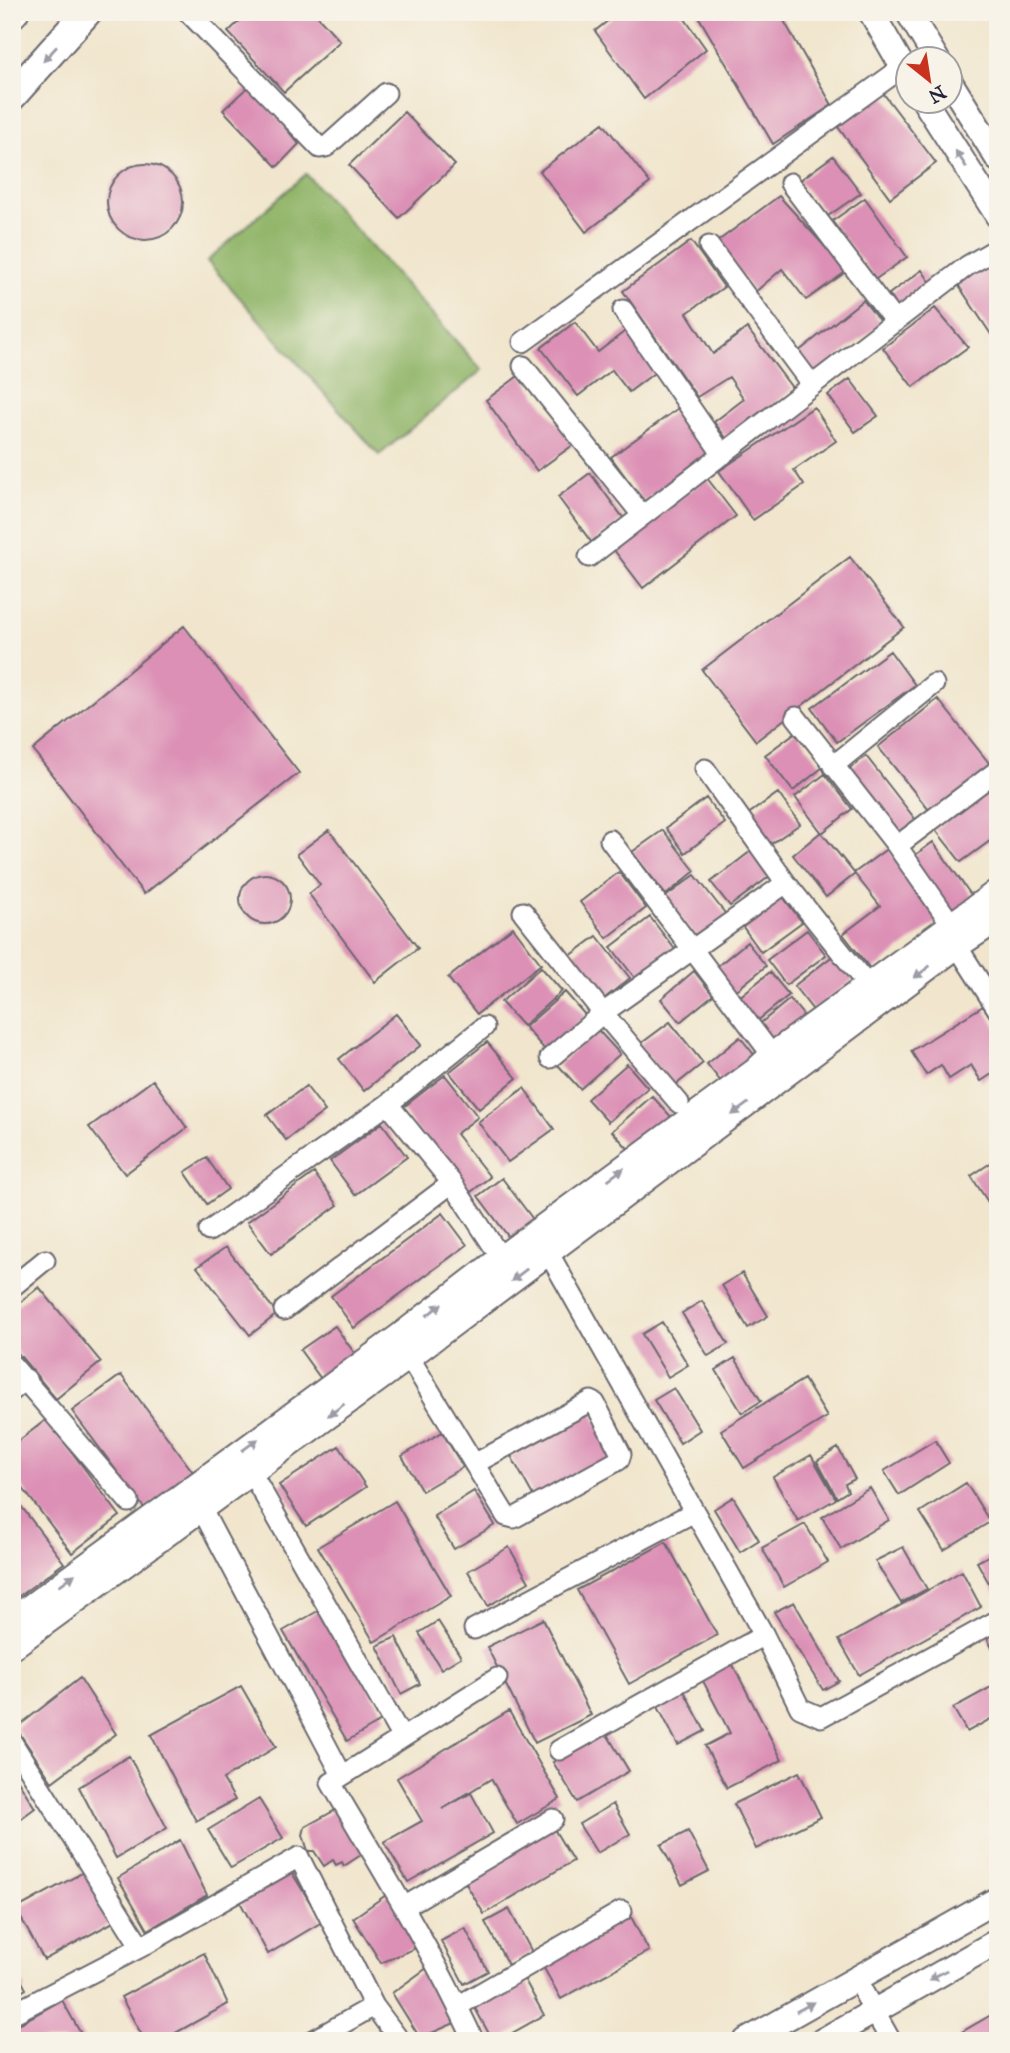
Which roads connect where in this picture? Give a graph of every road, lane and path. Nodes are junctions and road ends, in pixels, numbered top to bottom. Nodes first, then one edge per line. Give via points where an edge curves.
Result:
1 (87, 12) edge
2 (188, 12) edge
3 (871, 12) edge
4 (908, 12) edge
5 (929, 46) edge
6 (894, 51) edge
7 (894, 79) edge
8 (386, 93) dead end
9 (12, 96) edge
10 (964, 104) edge
11 (934, 116) edge
12 (998, 159) edge
13 (790, 183) dead end
14 (998, 216) edge
15 (709, 246) dead end
16 (998, 248) edge
17 (623, 310) dead end
18 (895, 322) junction
19 (523, 342) dead end
20 (523, 366) dead end
21 (813, 385) junction
22 (723, 455) junction
23 (642, 515) junction
24 (589, 557) dead end
25 (934, 684) dead end
26 (796, 717) dead end
27 (833, 766) junction
28 (705, 769) dead end
29 (998, 770) edge
30 (610, 840) dead end
31 (897, 846) junction
32 (786, 883) junction
33 (998, 891) edge
34 (523, 912) dead end
35 (998, 919) edge
36 (954, 935) junction
37 (692, 950) junction
38 (869, 987) junction
39 (998, 1010) edge
40 (603, 1013) junction
41 (484, 1027) dead end
42 (772, 1055) junction
43 (550, 1058) dead end
44 (678, 1103) dead end
45 (388, 1104) junction
46 (452, 1183) junction
47 (209, 1231) dead end
48 (548, 1252) junction
49 (501, 1258) junction
50 (45, 1260) dead end
51 (12, 1287) edge
52 (284, 1310) dead end
53 (409, 1357) junction
54 (17, 1379) edge
55 (474, 1464) junction
56 (250, 1472) junction
57 (129, 1502) dead end
58 (201, 1508) junction
59 (694, 1513) junction
60 (12, 1620) edge
61 (998, 1620) edge
62 (474, 1629) dead end
63 (764, 1635) junction
64 (12, 1647) edge
65 (497, 1678) dead end
66 (402, 1738) junction
67 (12, 1742) edge
68 (559, 1750) dead end
69 (342, 1775) junction
70 (553, 1819) dead end
71 (998, 1899) edge
72 (404, 1907) junction
73 (622, 1911) dead end
74 (998, 1941) edge
75 (141, 1947) junction
76 (856, 1979) junction
77 (374, 2006) junction
78 (458, 2006) junction
79 (874, 2011) junction
80 (12, 2014) edge
81 (312, 2041) edge
82 (400, 2041) edge
83 (474, 2041) edge
84 (746, 2041) edge
85 (822, 2041) edge
86 (891, 2041) edge

1 -> 9 main road
2 - 8 street via 320,148
3 - 6 street
4 - 5 street
7 - 19 street
10 - 12 street
14 -> 11 street
13 - 18 street
15 - 21 street
16 - 18 street
17 - 22 street
18 - 21 street
20 - 23 street
21 - 22 street
22 - 23 street
23 - 24 street
25 - 27 street
26 - 27 street
27 - 31 street
28 - 32 street
29 - 31 street
30 - 37 street
31 - 36 street
32 - 37 street
32 - 38 street
33 - 36 street
34 - 40 street
35 - 36 street
36 - 38 street
36 - 39 street
36 -> 48 street
37 - 40 street
37 - 42 street
38 - 42 street
40 - 43 street
40 - 44 street
41 - 45 street
49 -> 42 street
45 - 46 street
45 - 47 street
46 - 49 street
46 - 52 street
48 -> 53 street
48 - 59 street
60 -> 49 street
50 - 51 street
53 - 55 street
53 -> 56 street
54 - 57 street
55 - 55 street via 510,1518 619,1460 621,1454 591,1401
56 - 58 street
56 - 66 street
58 - 64 street
58 - 69 street
59 - 62 street
59 - 63 street
61 - 63 street via 821,1717 800,1707
63 - 68 street
65 - 66 street
66 - 69 street
67 - 75 street
69 - 72 street via 331,1783
70 - 72 street
71 - 76 street
72 - 78 street
73 - 78 street
74 -> 79 street
75 - 77 street via 299,1857
75 - 80 street
76 - 79 street
84 -> 76 street
77 - 81 street
77 - 82 street
78 - 83 street
79 - 85 street
79 - 86 street

